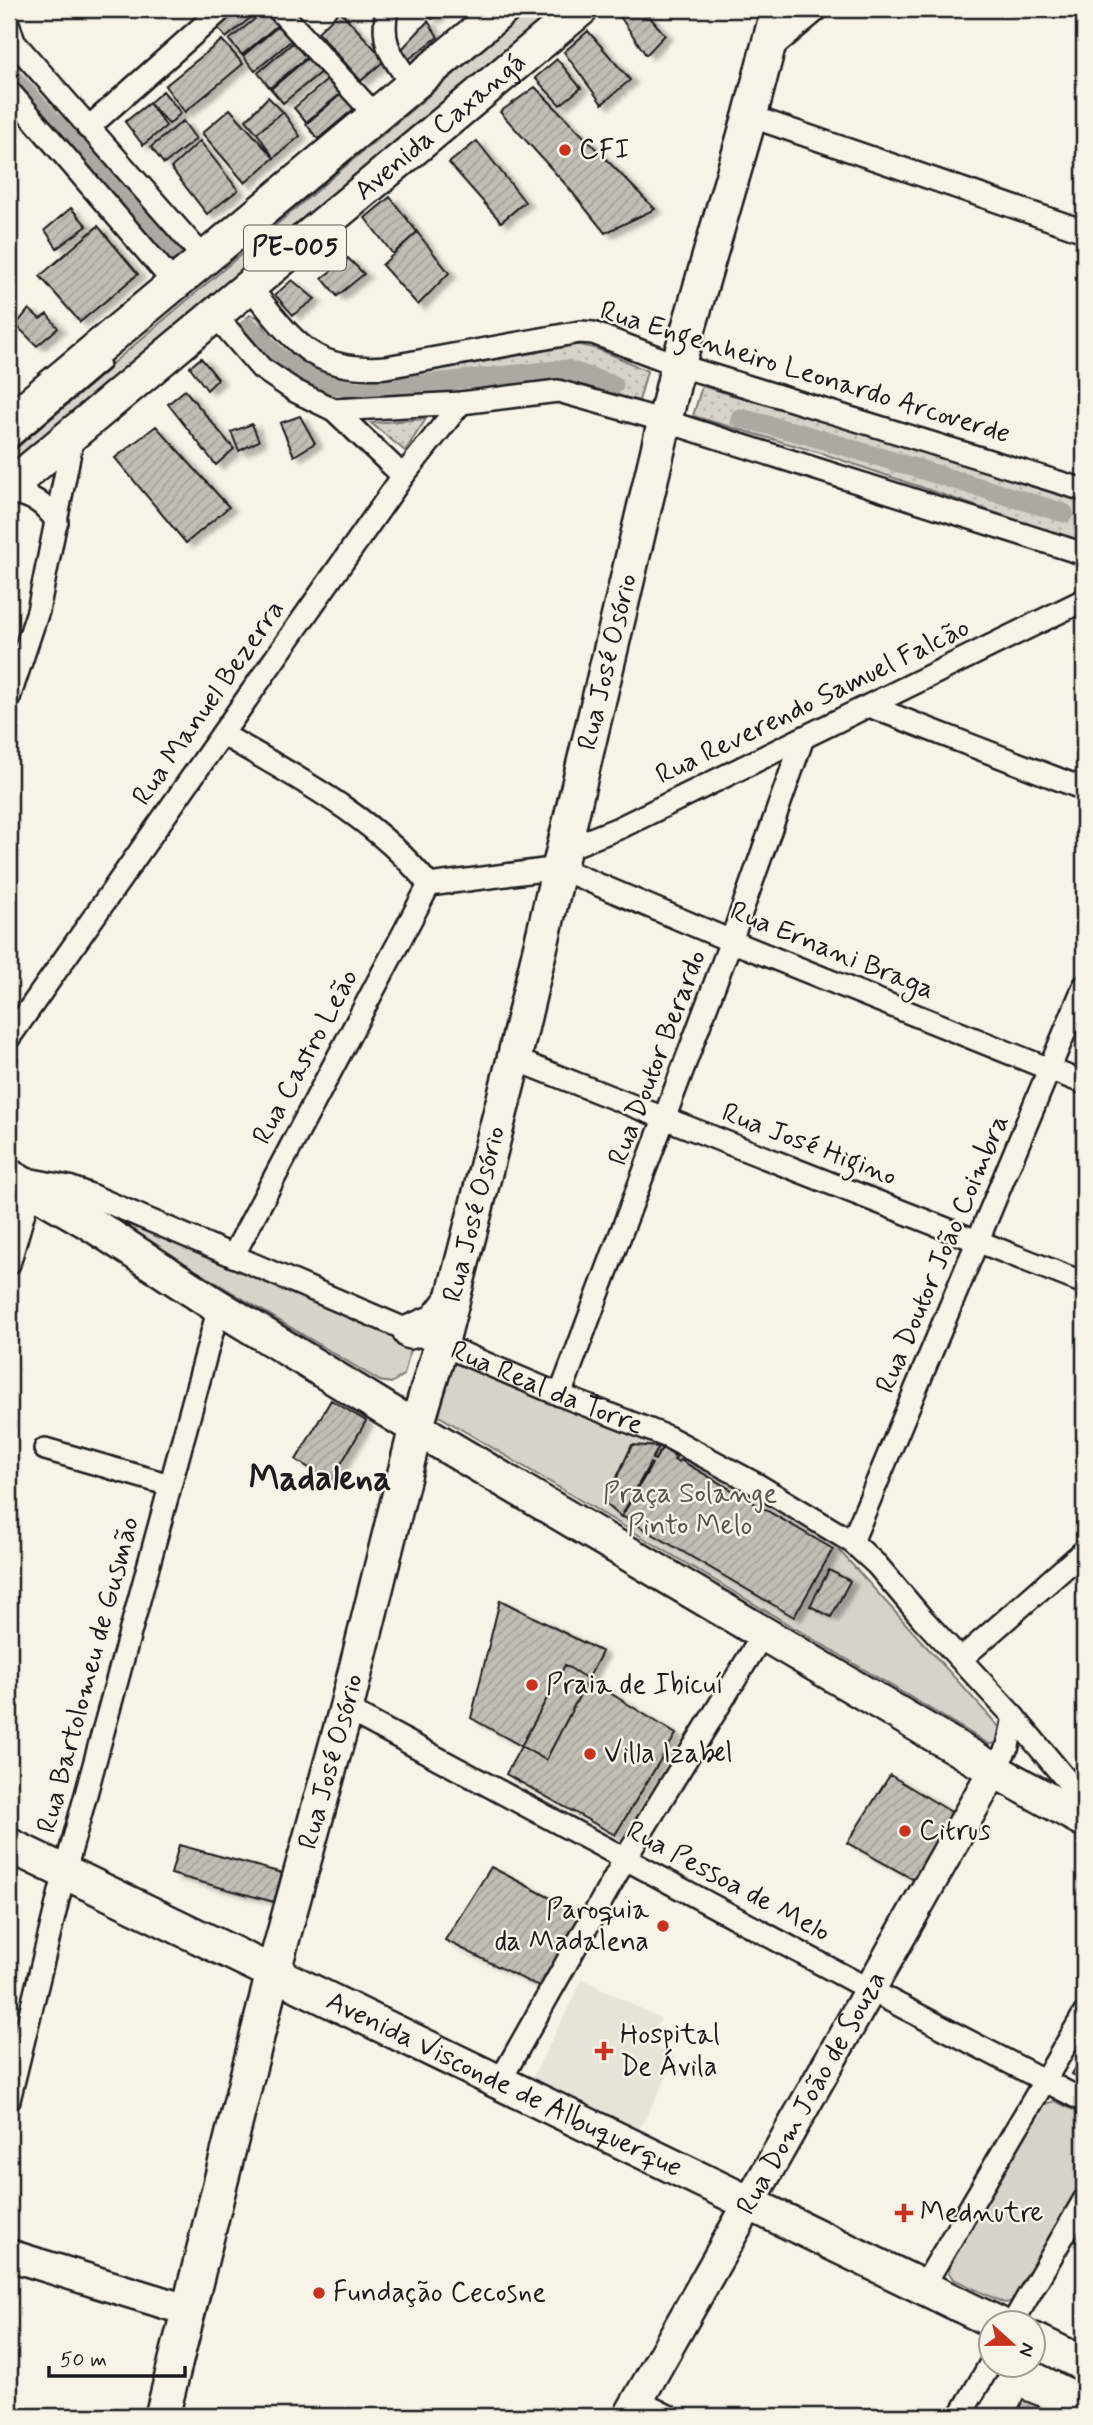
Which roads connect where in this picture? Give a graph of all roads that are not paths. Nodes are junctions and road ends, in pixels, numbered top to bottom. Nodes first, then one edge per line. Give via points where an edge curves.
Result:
1 (222, 9) edge
2 (278, 9) edge
3 (387, 9) edge
4 (503, 9) edge
5 (564, 9) edge
6 (581, 9) edge
7 (778, 9) edge
8 (818, 9) edge
9 (9, 26) edge
10 (767, 52) junction
11 (412, 85) junction
12 (9, 91) edge
13 (375, 115) junction
14 (750, 116) junction
15 (88, 128) junction
16 (1084, 231) edge
17 (204, 258) junction
18 (174, 284) junction
19 (249, 286) junction
20 (215, 315) junction
21 (114, 356) dead end
22 (678, 365) junction
23 (461, 403) junction
24 (334, 410) junction
25 (665, 421) junction
26 (9, 422) edge
27 (74, 432) junction
28 (9, 445) edge
29 (9, 472) edge
30 (403, 476) junction
31 (9, 490) edge
32 (1084, 490) edge
33 (57, 522) junction
34 (1084, 554) edge
35 (1084, 600) edge
36 (9, 698) edge
37 (869, 706) junction
38 (222, 734) junction
39 (803, 738) junction
40 (1084, 789) edge
41 (561, 859) junction
42 (429, 884) junction
43 (731, 941) junction
44 (1084, 986) edge
45 (9, 1038) edge
46 (514, 1059) junction
47 (1050, 1069) junction
48 (1084, 1083) edge
49 (665, 1120) junction
50 (16, 1180) edge
51 (979, 1241) junction
52 (233, 1256) junction
53 (9, 1264) edge
54 (1084, 1283) edge
55 (452, 1300) junction
56 (219, 1307) junction
57 (410, 1332) junction
58 (441, 1345) junction
59 (560, 1395) junction
60 (416, 1428) junction
61 (45, 1449) dead end
62 (170, 1485) junction
63 (852, 1542) junction
64 (1084, 1551) edge
65 (763, 1634) junction
66 (961, 1659) junction
67 (346, 1709) junction
68 (1014, 1717) junction
69 (994, 1770) junction
70 (1084, 1801) edge
71 (1084, 1820) edge
72 (9, 1845) edge
73 (625, 1859) junction
74 (65, 1871) junction
75 (288, 1917) junction
76 (230, 1951) junction
77 (273, 1973) junction
78 (870, 1990) junction
79 (1084, 2014) edge
80 (500, 2081) junction
81 (1044, 2082) junction
82 (9, 2100) edge
83 (1084, 2101) edge
84 (1084, 2200) edge
85 (748, 2203) junction
86 (9, 2255) edge
87 (923, 2287) junction
88 (187, 2310) junction
89 (1020, 2310) edge
90 (978, 2313) edge
91 (1048, 2347) edge
92 (1084, 2364) edge
93 (981, 2380) edge
94 (633, 2409) edge
95 (162, 2416) edge
96 (668, 2416) edge
97 (960, 2416) edge

1 - 15 street
2 - 13 street
3 - 11 street via 387,48
4 - 11 main road, Avenida Caxangá / PE-005
5 - 29 lane
6 - 19 main road, Avenida Caxangá / PE-005
7 - 10 main road, Rua José Osório
8 - 10 street
9 - 15 street via 14,42
10 - 14 main road, Rua José Osório
11 - 13 main road, Avenida Caxangá / PE-005
12 - 18 street
13 - 17 main road, Avenida Caxangá / PE-005
14 - 16 street
14 - 22 main road, Rua José Osório
15 - 17 street
17 - 18 main road, Avenida Caxangá / PE-005
18 - 26 main road, Avenida Caxangá / PE-005
19 - 20 main road, Avenida Caxangá / PE-005
19 - 22 street, Rua Engenheiro Leonardo Arcoverde via 297,344 334,365 386,367 580,332 612,338
20 - 24 street via 261,368
20 - 27 main road, Avenida Caxangá / PE-005
21 - 28 lane
22 - 25 main road, Rua José Osório
22 - 32 street, Rua Engenheiro Leonardo Arcoverde
23 - 24 street
23 - 25 street via 558,391
23 - 30 street, Rua Manuel Bezerra
24 - 30 street
25 - 34 street
25 - 41 main road, Rua José Osório
27 - 31 main road, Avenida Caxangá / PE-005
27 - 33 street
30 - 38 street, Rua Manuel Bezerra
31 - 33 street via 39,500
33 - 36 street via 38,611
35 - 37 street, Rua Reverendo Samuel Falcão
37 - 39 street, Rua Reverendo Samuel Falcão
37 - 40 street
38 - 42 street via 375,828
38 - 45 street, Rua Manuel Bezerra
39 - 41 street, Rua Reverendo Samuel Falcão
39 - 43 street, Rua Doutor Berardo
41 - 42 street, Rua Reverendo Samuel Falcão
41 - 43 street, Rua Ernani Braga
41 - 46 main road, Rua José Osório
42 - 52 street, Rua Castro Leão
43 - 47 street, Rua Ernani Braga
43 - 49 street, Rua Doutor Berardo
44 - 47 street, Rua Doutor João Coimbra
46 - 49 street, Rua José Higino
46 - 55 main road, Rua José Osório
47 - 48 street, Rua Ernani Braga
47 - 51 street, Rua Doutor João Coimbra
49 - 51 street, Rua José Higino
49 - 59 street, Rua Doutor Berardo
50 - 52 street, Rua Real da Torre via 69,1187
50 - 53 street
50 - 56 main road
51 - 54 street, Rua José Higino
51 - 63 street, Rua Doutor João Coimbra
52 - 57 street, Rua Real da Torre
55 - 57 main road via 436,1321
55 - 58 main road, Rua José Osório
56 - 60 main road
56 - 62 street, Rua Bartolomeu de Gusmão
57 - 58 street, Rua Real da Torre
58 - 59 street, Rua Real da Torre
58 - 60 main road, Rua José Osório
59 - 63 street, Rua Real da Torre via 668,1437
60 - 65 main road
60 - 67 main road, Rua José Osório
61 - 62 street
62 - 74 street, Rua Bartolomeu de Gusmão
63 - 66 street, Rua Real da Torre
64 - 66 street
65 - 69 main road
65 - 73 street
66 - 68 street, Rua Real da Torre
67 - 73 street, Rua Pessoa de Melo
67 - 75 main road, Rua José Osório
68 - 69 street via 1008,1746
68 - 70 street, Rua Real da Torre
69 - 71 main road
69 - 78 street, Rua Dom João de Souza
72 - 74 main road, Avenida Visconde de Albuquerque
73 - 78 street, Rua Pessoa de Melo
73 - 80 street
74 - 76 main road, Avenida Visconde de Albuquerque
74 - 82 street, Rua Bartolomeu de Gusmão
75 - 76 main road via 261,1940
75 - 77 main road, Rua José Osório
76 - 77 main road, Avenida Visconde de Albuquerque
77 - 80 main road, Avenida Visconde de Albuquerque
77 - 88 main road, Rua José Osório
78 - 81 street, Rua Pessoa de Melo
78 - 85 street, Rua Dom João de Souza
79 - 81 street
80 - 85 main road, Avenida Visconde de Albuquerque
81 - 83 street, Rua Pessoa de Melo
81 - 87 street
84 - 89 street
85 - 87 main road, Avenida Visconde de Albuquerque
85 - 94 street, Rua Dom João de Souza
86 - 88 street
87 - 90 main road, Avenida Visconde de Albuquerque
88 - 95 main road, Rua José Osório
91 - 92 main road
93 - 97 street
94 - 96 street

